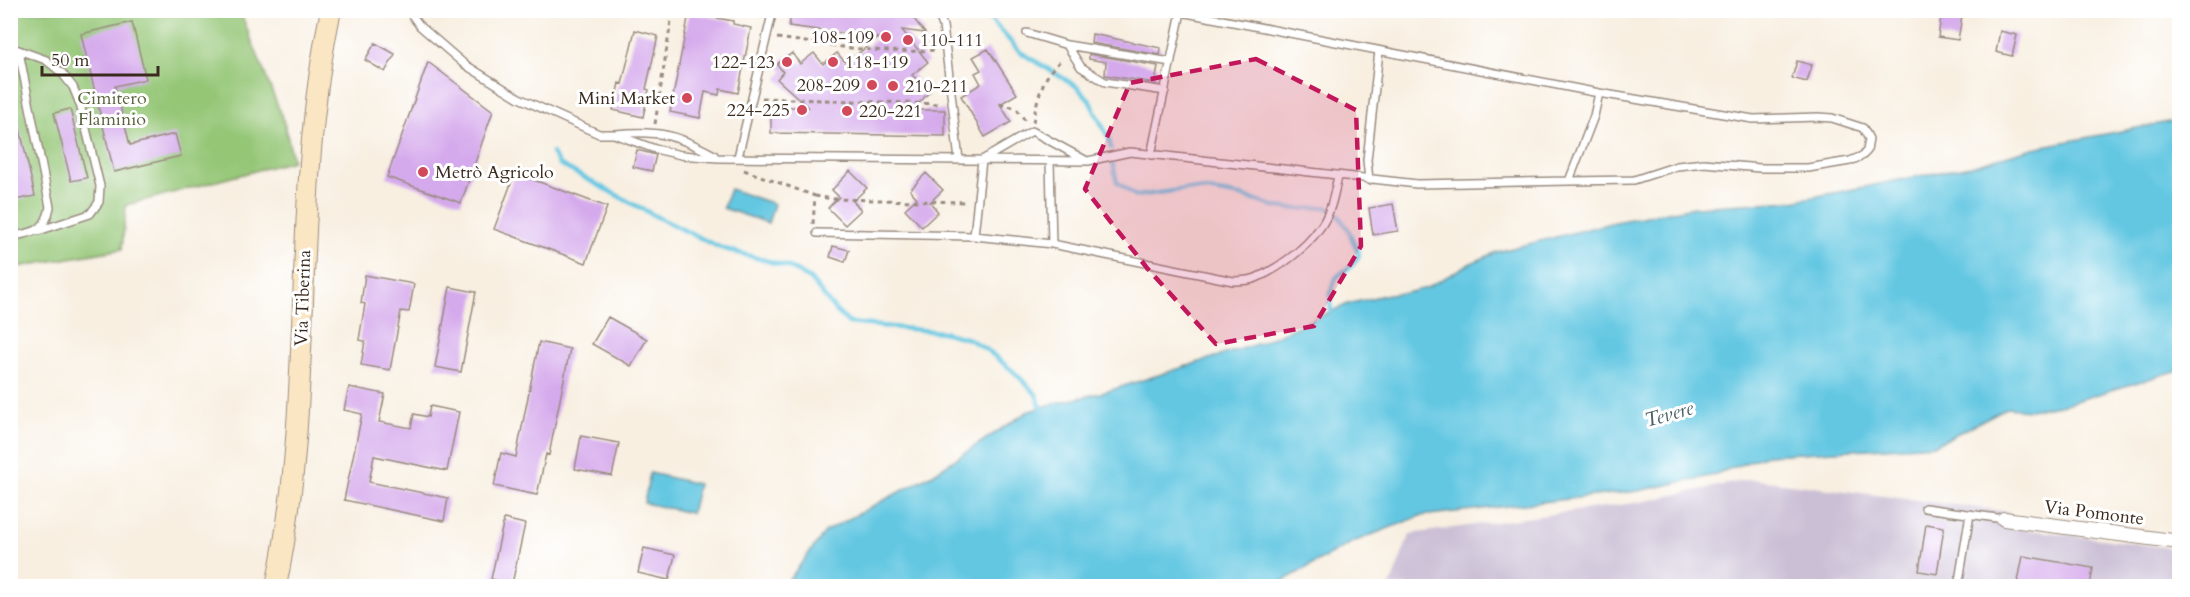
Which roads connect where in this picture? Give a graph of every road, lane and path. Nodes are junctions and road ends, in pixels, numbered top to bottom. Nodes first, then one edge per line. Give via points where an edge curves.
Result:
1 (331, 10) edge
2 (408, 10) edge
3 (773, 10) edge
4 (932, 10) edge
5 (1171, 10) edge
6 (1181, 12) junction
7 (671, 21) dead end
8 (1028, 33) dead end
9 (767, 37) junction
10 (1067, 45) junction
11 (12, 48) edge
12 (946, 49) junction
13 (1379, 51) junction
14 (1060, 61) dead end
15 (1171, 62) junction
16 (1165, 91) junction
17 (1599, 93) junction
18 (752, 97) junction
19 (952, 104) junction
20 (1000, 104) dead end
21 (1032, 131) junction
22 (654, 132) junction
23 (614, 134) junction
24 (1151, 155) junction
25 (738, 157) junction
26 (718, 158) junction
27 (959, 160) junction
28 (982, 160) junction
29 (1050, 161) junction
30 (1088, 161) junction
31 (1338, 176) junction
32 (1369, 180) junction
33 (1569, 181) junction
34 (815, 196) junction
35 (977, 202) junction
36 (38, 231) junction
37 (817, 233) joint
38 (974, 236) junction
39 (10, 237) edge
40 (1052, 244) junction
41 (1925, 508) dead end
42 (1970, 514) junction
43 (2004, 519) joint
44 (2180, 542) edge
45 (1959, 581) dead end
46 (276, 586) edge

1 - 46 main road, Via Tiberina via 312,137 295,465
2 - 23 lane via 441,45 491,82 558,117 599,134
3 - 9 lane
4 - 12 lane via 943,26
5 - 6 lane
6 - 13 lane
6 - 15 lane
7 - 22 path
8 - 10 lane
9 - 12 path via 848,48 913,52
9 - 18 lane
10 - 15 lane
10 - 16 lane via 1081,67 1105,82
11 - 36 lane via 20,57 50,197 49,215
11 - 36 lane via 46,60 73,87 100,186 99,202 90,214
12 - 19 lane
13 - 17 lane
13 - 32 lane via 1366,160
14 - 21 path via 1038,96
15 - 16 lane
16 - 24 lane
17 - 33 lane
17 - 33 lane via 1753,119 1832,118 1863,128 1869,146 1862,156 1850,161 1808,168 1695,164 1634,180
18 - 19 path
18 - 25 lane
19 - 27 lane
20 - 21 path via 1016,108
21 - 28 lane
21 - 30 lane
22 - 23 lane
22 - 26 lane via 689,142
23 - 26 lane via 681,155
24 - 30 lane via 1130,152
24 - 31 lane
25 - 26 lane
25 - 27 lane
26 - 34 path
27 - 28 lane
28 - 29 lane
28 - 35 lane
29 - 30 lane
29 - 40 lane
31 - 32 lane
31 - 40 lane via 1320,229 1287,259 1247,280
32 - 33 lane via 1417,184
34 - 35 path
34 - 37 path via 812,222
35 - 38 lane
36 - 39 lane
37 - 38 lane
38 - 40 lane
41 - 42 lane
42 - 43 lane
42 - 45 lane
43 - 44 street, Via Pomonte

